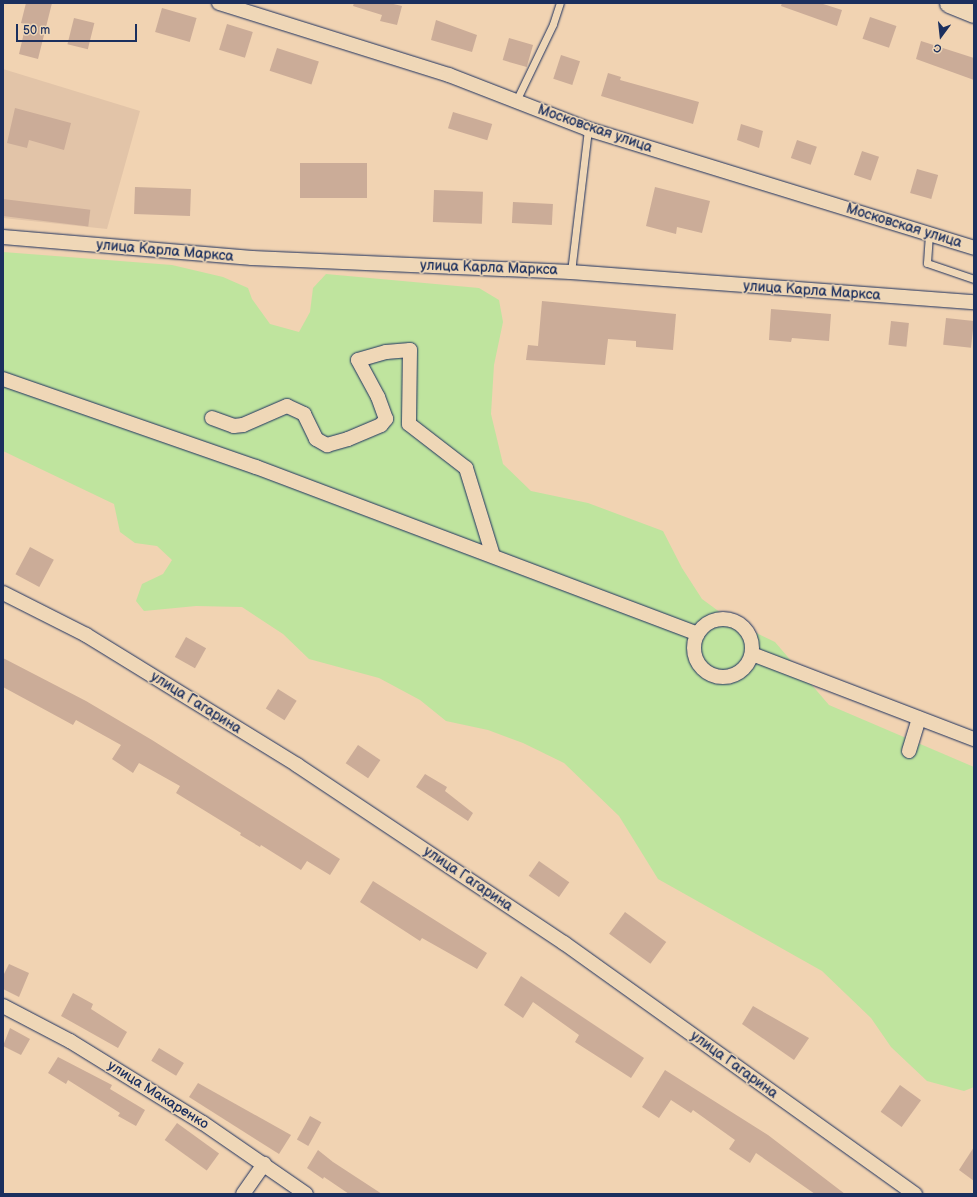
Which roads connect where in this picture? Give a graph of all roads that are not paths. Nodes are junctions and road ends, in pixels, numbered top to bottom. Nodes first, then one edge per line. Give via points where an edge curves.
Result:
1 (219, 3) edge
2 (560, 3) edge
3 (949, 3) edge
4 (974, 13) edge
5 (516, 101) junction
6 (588, 128) junction
7 (929, 234) junction
8 (3, 237) edge
9 (974, 248) edge
10 (571, 272) junction
11 (974, 280) edge
12 (974, 302) edge
13 (3, 379) edge
14 (212, 418) dead end
15 (493, 556) junction
16 (3, 593) edge
17 (697, 634) junction
18 (752, 654) junction
19 (919, 718) junction
20 (974, 739) edge
21 (909, 751) dead end
22 (3, 1006) edge
23 (264, 1164) junction
24 (243, 1194) edge
25 (306, 1194) edge
26 (915, 1194) edge

1 - 5 street, Московская улица via 449,75
2 - 5 lane via 553,24
3 - 4 street
5 - 6 street, Московская улица
6 - 7 street, Московская улица
6 - 10 lane
7 - 9 street, Московская улица
7 - 11 lane via 926,263
8 - 10 street, улица Карла Маркса via 252,258
10 - 12 street, улица Карла Маркса
13 - 15 street via 256,467
14 - 15 street via 234,426 243,425 287,406 304,414 316,440 327,445 348,439 381,425 386,419 378,397 358,360 386,352 410,350 409,424 466,468
15 - 17 street
16 - 26 street, улица Гагарина via 86,635 297,765 564,943
17 - 18 street via 704,625 714,620 736,622 744,628 751,640
17 - 18 street via 693,648 696,662 706,673 719,678 734,676 746,668
18 - 19 street
19 - 20 street
19 - 21 street
22 - 23 street, улица Макаренко via 70,1041 203,1122
23 - 24 street
23 - 25 street, улица Макаренко

